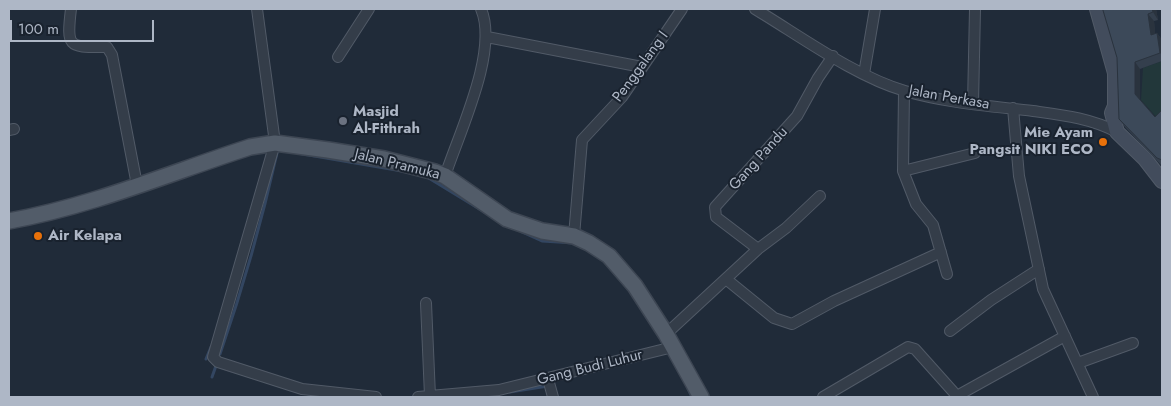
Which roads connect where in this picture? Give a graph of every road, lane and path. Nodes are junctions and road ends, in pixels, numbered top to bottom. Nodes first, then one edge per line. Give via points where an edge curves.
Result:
1 (71, 9) edge
2 (257, 9) edge
3 (369, 9) edge
4 (481, 9) edge
5 (682, 9) edge
6 (755, 9) edge
7 (875, 9) edge
8 (972, 9) edge
9 (1097, 9) edge
10 (487, 37) junction
11 (833, 56) junction
12 (338, 57) dead end
13 (642, 67) junction
14 (864, 74) junction
15 (904, 91) junction
16 (973, 104) junction
17 (1013, 108) junction
18 (1112, 113) junction
19 (1102, 124) junction
20 (1117, 132) junction
21 (275, 144) junction
22 (975, 153) dead end
23 (903, 171) junction
24 (445, 176) junction
25 (1162, 181) edge
26 (137, 185) junction
27 (820, 196) dead end
28 (9, 221) edge
29 (574, 236) junction
30 (758, 249) junction
31 (941, 252) junction
32 (1039, 269) junction
33 (947, 274) dead end
34 (726, 279) junction
35 (426, 304) dead end
36 (950, 331) dead end
37 (1065, 336) junction
38 (670, 341) junction
39 (1133, 343) dead end
40 (1078, 363) junction
41 (548, 379) junction
42 (430, 396) edge
43 (376, 397) edge
44 (418, 397) edge
45 (553, 397) edge
46 (700, 397) edge
47 (823, 397) edge
48 (956, 397) edge
49 (1092, 397) edge

1 - 26 street via 68,33 72,42 80,47 107,47 112,55
2 - 21 street
3 - 12 street
4 - 10 street
5 - 13 street, Penggalang I
6 - 11 street, Jalan Perkasa
7 - 14 street
8 - 16 street
9 - 18 street via 1116,73 1116,100
10 - 13 street
10 - 24 street via 482,69
11 - 14 street, Jalan Perkasa
11 - 30 street, Gang Pandu via 797,116 715,207 716,217
13 - 29 street, Penggalang I via 622,97 582,140
14 - 15 street, Jalan Perkasa
15 - 16 street, Jalan Perkasa
15 - 23 street
16 - 17 street, Jalan Perkasa
17 - 19 street, Jalan Perkasa via 1072,116
17 - 32 street via 1020,176
18 - 19 street
18 - 20 street
19 - 20 street, Jalan Perkasa
20 - 25 street
21 - 24 main road, Jalan Pramuka via 384,159
21 - 26 main road, Jalan Pramuka via 250,147
21 - 43 street via 213,353 215,360 302,389
22 - 23 street
23 - 31 street via 912,198 933,225
24 - 29 main road, Jalan Pramuka via 507,219 542,231
26 - 28 main road, Jalan Pramuka via 51,213
27 - 30 street
29 - 38 main road, Jalan Pramuka via 609,256 635,286
30 - 34 street
31 - 33 street
31 - 34 street via 792,324 774,318
32 - 36 street
32 - 37 street via 1043,289
34 - 38 street
35 - 42 street
37 - 40 street
37 - 48 street
38 - 41 street, Gang Budi Luhur
38 - 46 main road, Jalan Pramuka
39 - 40 street
40 - 49 street
41 - 42 street, Gang Budi Luhur via 499,390
41 - 45 street
42 - 44 street, Gang Budi Luhur
47 - 48 street via 908,347 915,349

